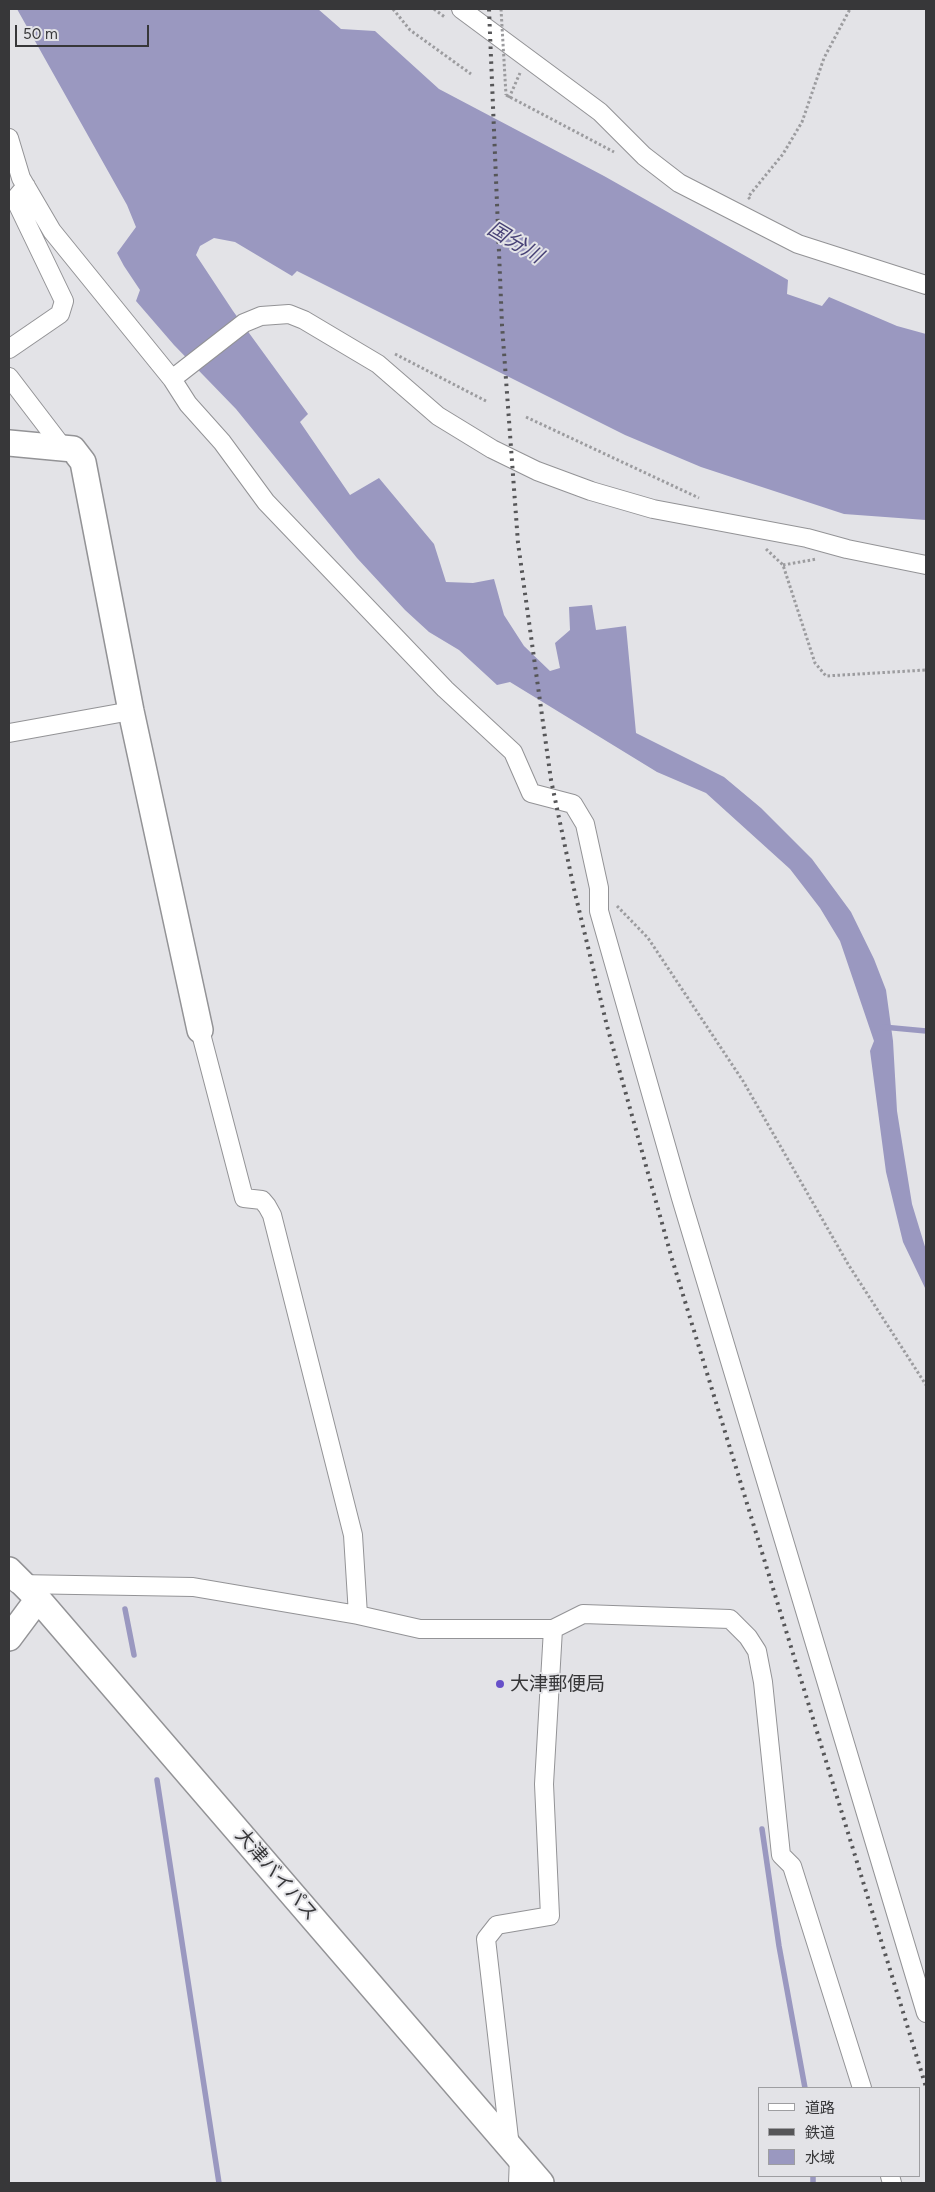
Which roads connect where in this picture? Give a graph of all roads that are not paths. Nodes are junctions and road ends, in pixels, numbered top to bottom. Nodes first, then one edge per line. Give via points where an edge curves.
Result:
1 (462, 9) edge
2 (9, 138) edge
3 (26, 186) junction
4 (926, 285) edge
5 (9, 349) edge
6 (177, 374) junction
7 (9, 377) edge
8 (9, 443) edge
9 (64, 449) junction
10 (926, 565) edge
11 (131, 710) junction
12 (9, 733) edge
13 (200, 1030) joint
14 (19, 1585) edge
15 (358, 1615) junction
16 (553, 1629) junction
17 (9, 1638) edge
18 (926, 2013) edge
19 (862, 2087) edge
20 (514, 2152) junction
21 (518, 2183) edge
22 (541, 2183) edge

1 - 4 street via 600,112 644,156 679,183 798,244
2 - 3 street
3 - 5 street via 15,199 64,301 60,314
3 - 6 street via 66,250
6 - 10 street via 244,323 260,316 288,314 304,320 378,364 438,416 537,472 653,509 807,538
6 - 18 street via 188,404 222,442 266,502 445,689 513,752 532,793 573,804 585,824 599,888 599,911 681,1198
7 - 9 street
8 - 9 main road
9 - 11 main road via 73,450 83,462
11 - 12 street
11 - 13 main road
13 - 15 street via 244,1198 262,1200 272,1215 353,1535
14 - 15 street via 193,1586
14 - 17 main road
14 - 20 main road, 大津バイパス
15 - 16 street via 420,1629
16 - 19 street via 583,1614 730,1619 748,1637 757,1651 763,1682 781,1855 792,1866
16 - 20 street via 544,1784 550,1916 496,1925 486,1939
20 - 21 street
20 - 22 main road, 大津バイパス

